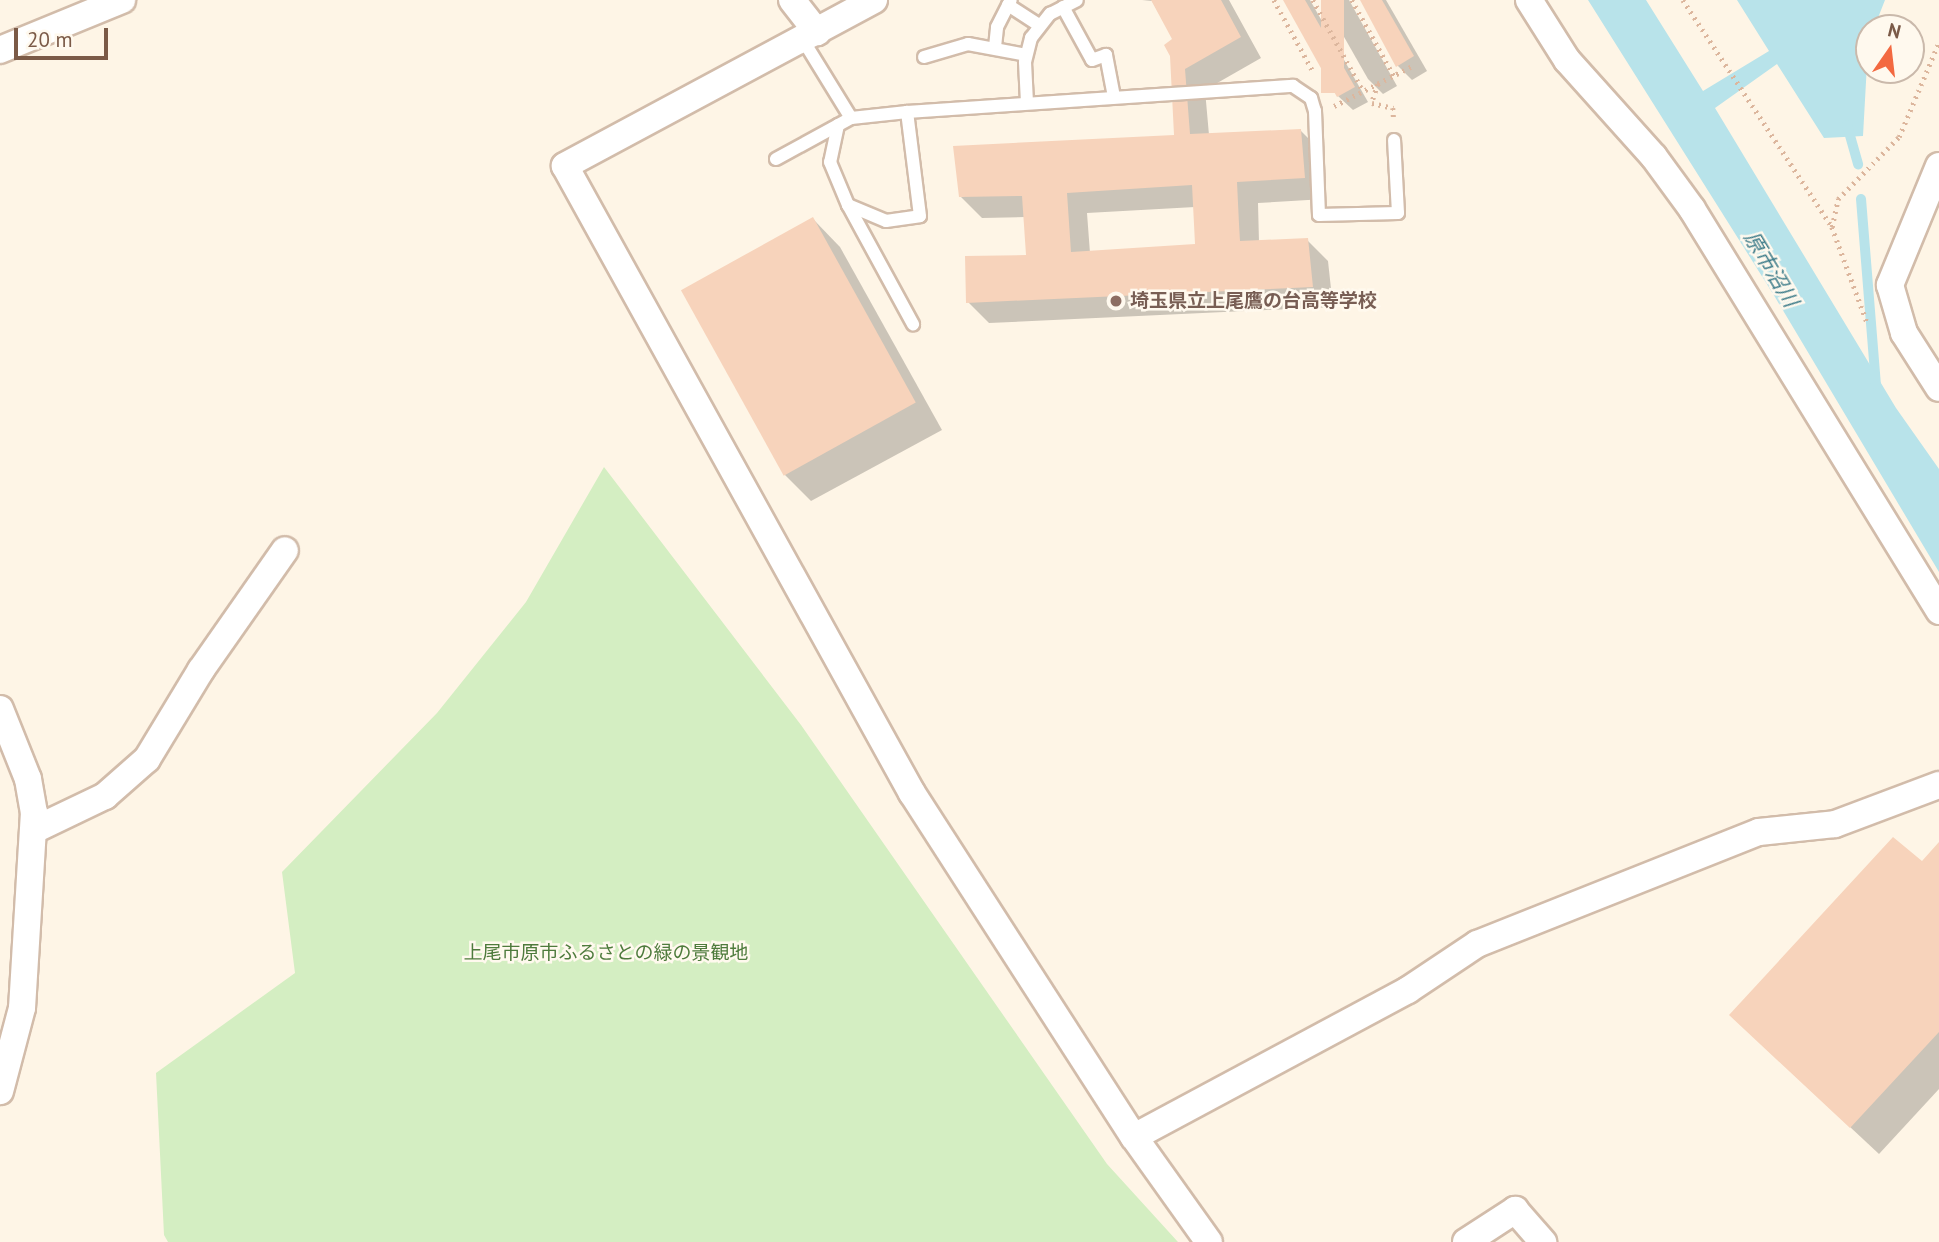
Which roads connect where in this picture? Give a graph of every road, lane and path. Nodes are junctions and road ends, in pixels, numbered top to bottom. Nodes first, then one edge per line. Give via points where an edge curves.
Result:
1 (122, 0) edge
2 (792, 0) edge
3 (874, 0) edge
4 (1077, 0) edge
5 (1274, 0) edge
6 (1313, 0) edge
7 (1352, 0) edge
8 (1529, 0) edge
9 (1683, 0) edge
10 (1009, 2) edge
11 (1063, 7) junction
12 (1039, 25) junction
13 (810, 36) junction
14 (1939, 42) edge
15 (995, 47) junction
16 (0, 50) edge
17 (1026, 55) junction
18 (924, 57) dead end
19 (1414, 65) dead end
20 (1394, 76) junction
21 (1320, 83) dead end
22 (1378, 84) junction
23 (1363, 92) junction
24 (1326, 95) dead end
25 (1114, 97) junction
26 (1027, 103) junction
27 (907, 112) junction
28 (851, 118) junction
29 (838, 125) junction
30 (1394, 140) joint
31 (776, 159) dead end
32 (1939, 166) edge
33 (848, 205) junction
34 (1832, 227) junction
35 (1867, 323) dead end
36 (913, 324) dead end
37 (1939, 388) edge
38 (285, 550) dead end
39 (1939, 611) edge
40 (0, 709) edge
41 (8, 752) edge
42 (1939, 785) edge
43 (34, 830) junction
44 (0, 1091) edge
45 (1134, 1137) junction
46 (1209, 1242) edge
47 (1466, 1242) edge
48 (1543, 1242) edge

1 - 16 street
2 - 13 street
3 - 13 street
4 - 11 lane
5 - 21 path
6 - 23 path
7 - 20 path
8 - 39 street via 1567,60 1692,208
9 - 34 path
10 - 12 lane
10 - 15 lane via 997,27
11 - 12 lane
11 - 25 lane via 1092,60 1106,55
12 - 17 lane
13 - 28 lane
13 - 45 street via 565,166 912,793
14 - 34 path via 1899,137 1838,199
15 - 17 lane
15 - 18 lane via 968,44
17 - 26 lane
19 - 20 path
20 - 22 path
22 - 23 path
22 - 30 path via 1372,103 1393,108
23 - 24 path via 1333,107
25 - 26 lane
25 - 30 lane via 1282,86 1304,91 1315,111 1320,215 1398,213
26 - 27 lane
27 - 28 lane
27 - 33 lane via 920,216 886,221
28 - 29 lane
29 - 31 lane
29 - 33 lane via 830,162
32 - 37 street via 1890,285 1904,333
33 - 36 lane
34 - 35 path
38 - 43 street via 201,670 147,759 105,796
40 - 41 street
41 - 43 street via 28,779
42 - 45 street via 1835,824 1759,832 1477,944 1408,990
43 - 44 street via 22,1008
45 - 46 street
47 - 48 street via 1515,1210

